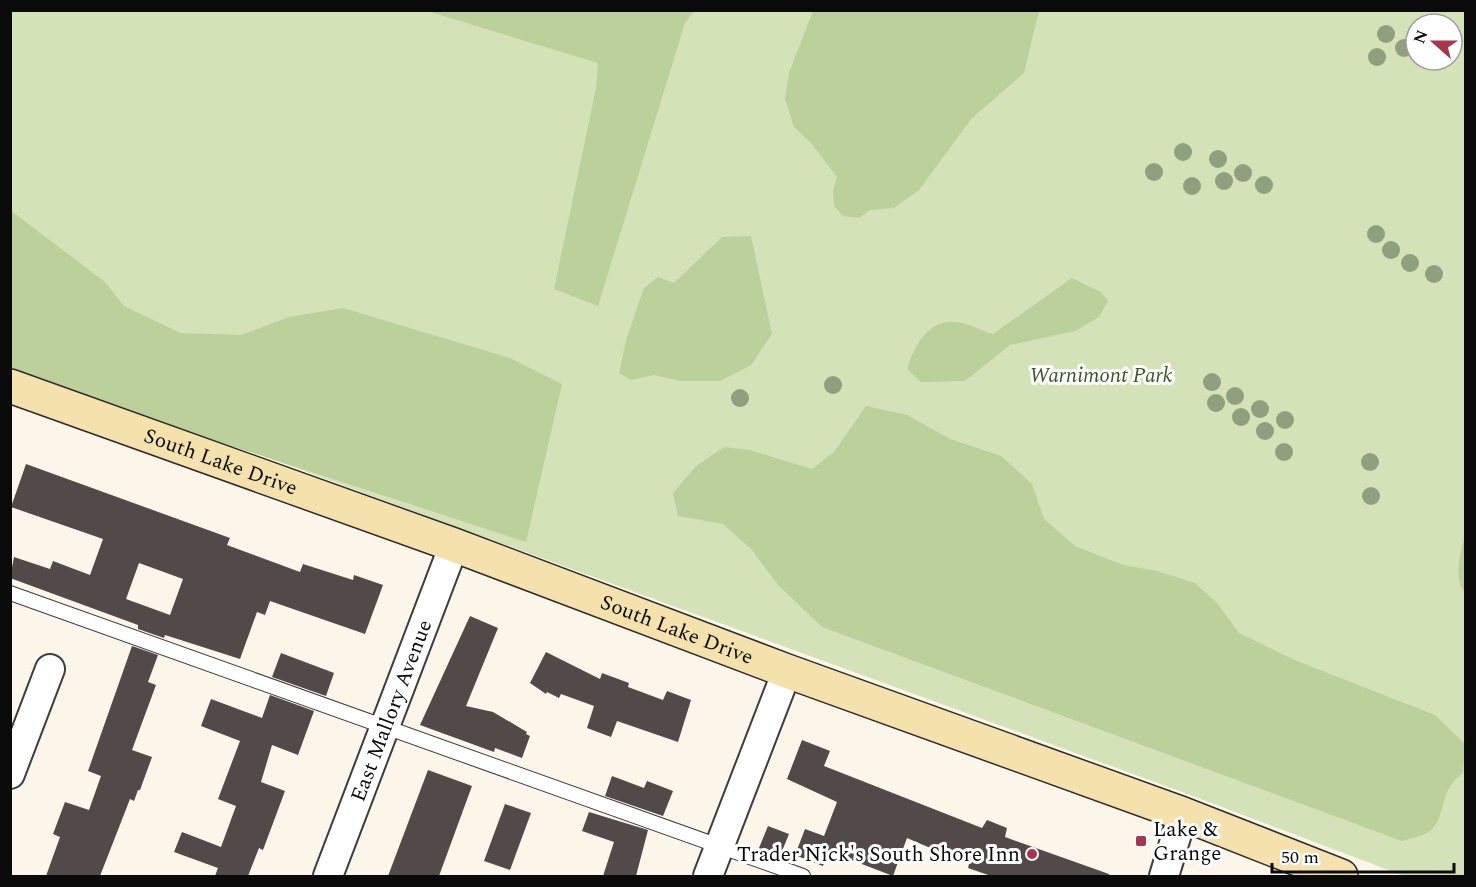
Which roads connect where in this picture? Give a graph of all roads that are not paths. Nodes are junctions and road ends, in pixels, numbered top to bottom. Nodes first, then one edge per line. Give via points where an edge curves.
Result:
1 (10, 386) edge
2 (454, 545) junction
3 (10, 593) edge
4 (50, 669) dead end
5 (787, 671) junction
6 (384, 729) junction
7 (10, 774) edge
8 (1183, 814) junction
9 (720, 845) junction
10 (328, 876) edge
11 (708, 876) edge
12 (803, 876) edge
13 (1164, 876) edge
14 (1341, 876) edge

1 - 2 main road, South Lake Drive
2 - 5 main road, South Lake Drive
2 - 6 street, East Mallory Avenue
3 - 6 lane
4 - 7 street
5 - 8 main road, South Lake Drive
5 - 9 street
6 - 9 lane
6 - 10 street, East Mallory Avenue
8 - 13 street
8 - 14 main road, South Lake Drive
9 - 11 street
9 - 12 lane

